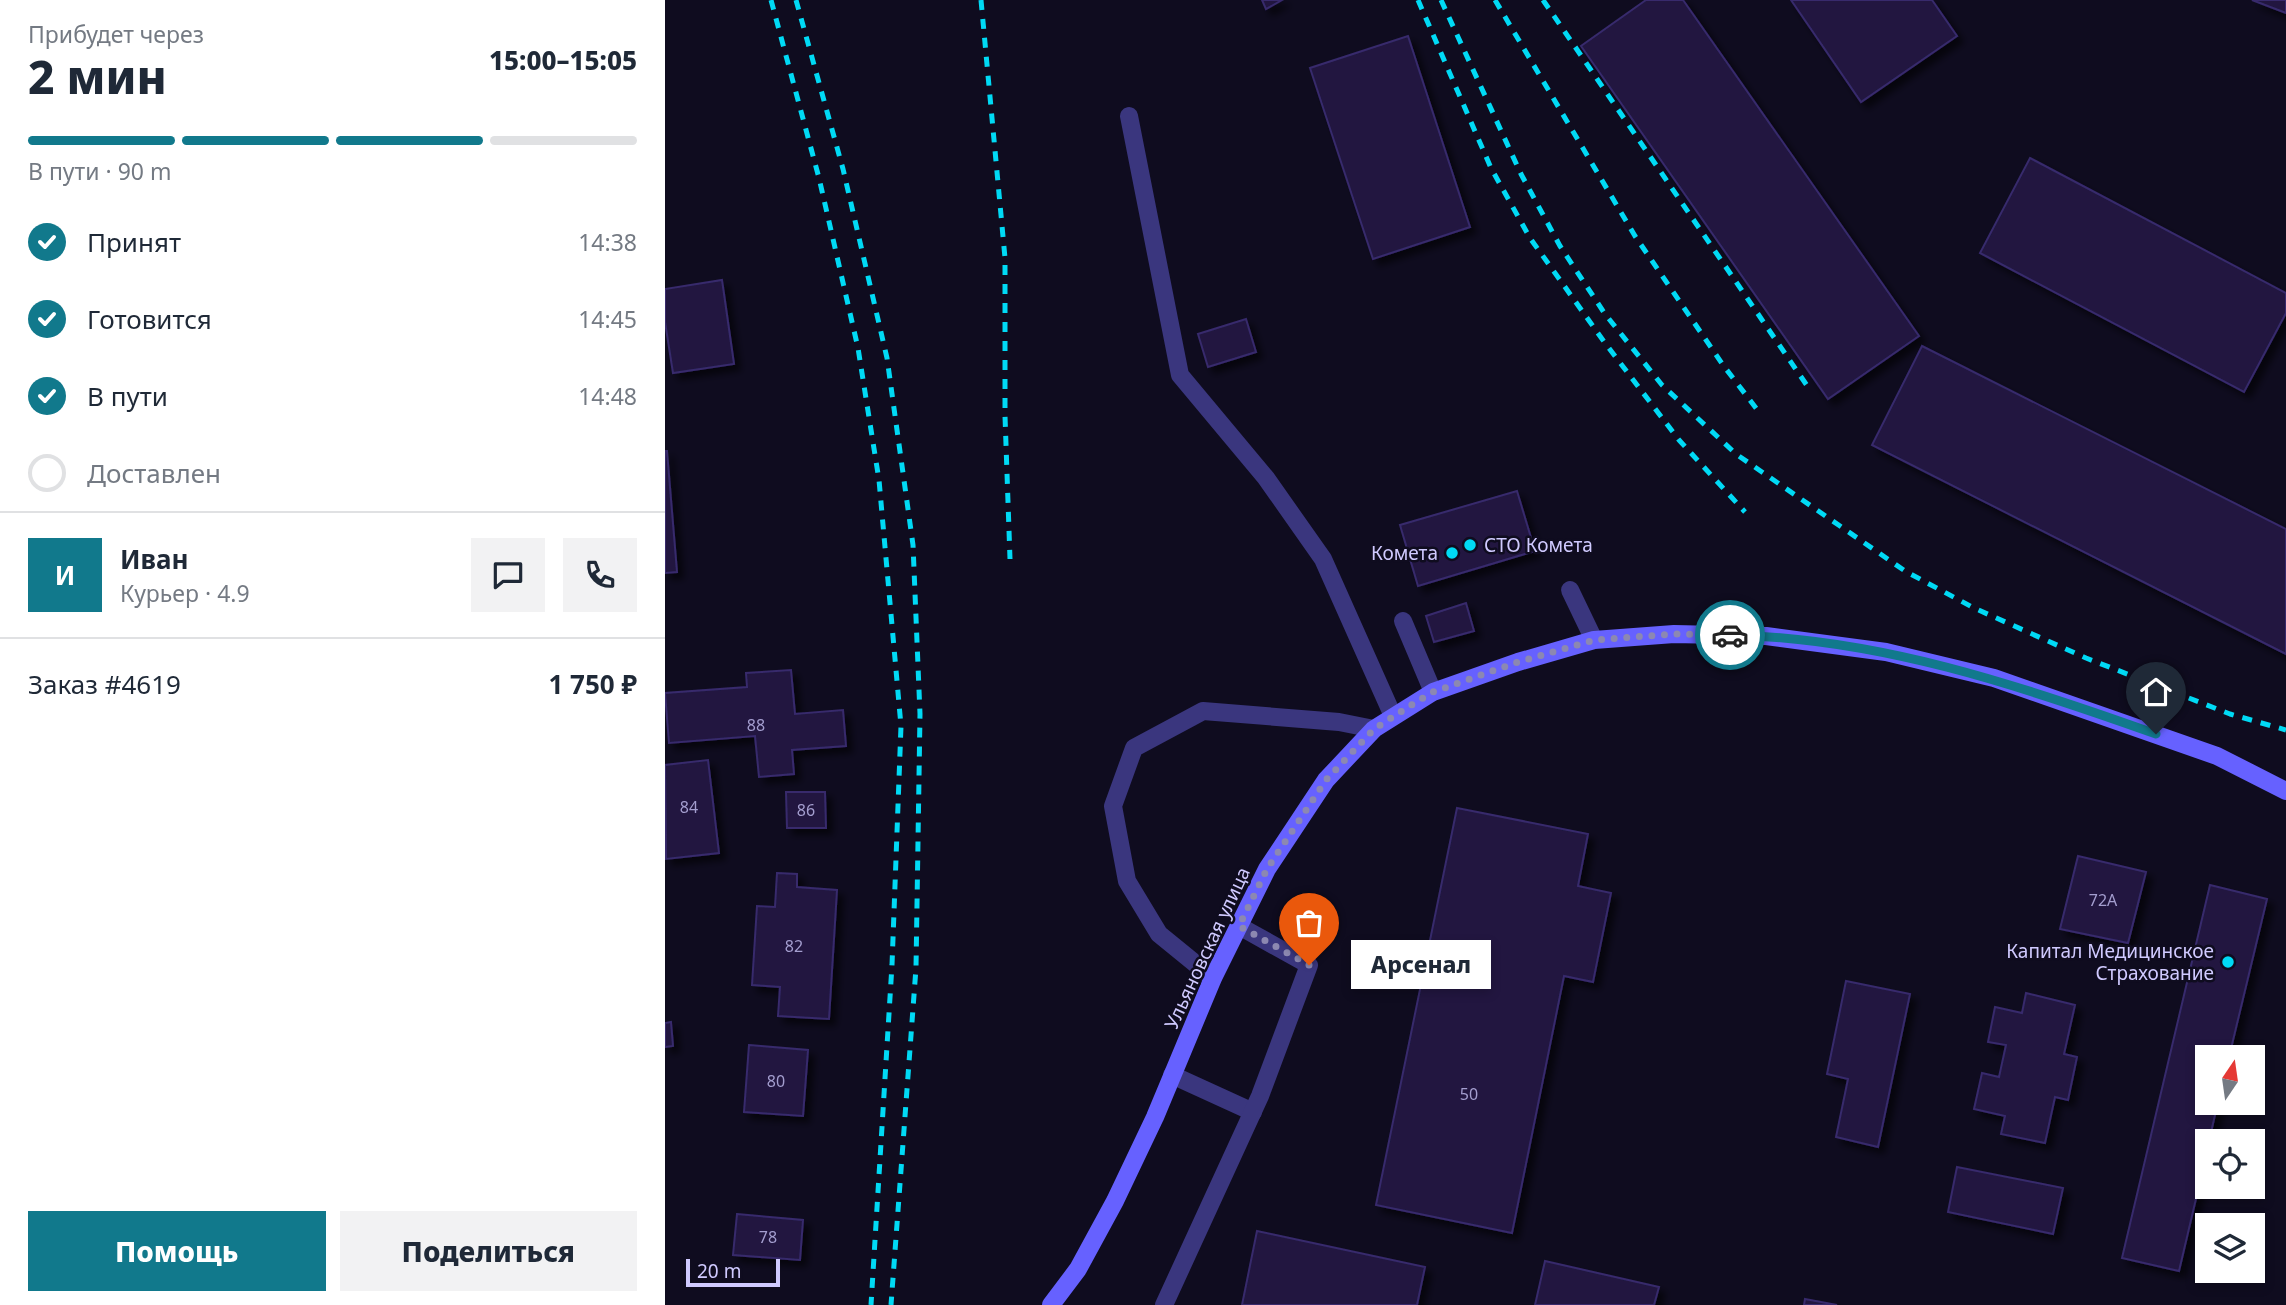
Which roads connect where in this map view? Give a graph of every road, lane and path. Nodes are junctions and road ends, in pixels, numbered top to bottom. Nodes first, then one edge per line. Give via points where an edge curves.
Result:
1 (1129, 116) dead end
2 (1570, 590) dead end
3 (1403, 621) dead end
4 (1594, 640) junction
5 (1433, 692) junction
6 (1393, 716) junction
7 (1374, 729) junction
8 (2286, 791) edge
9 (1239, 926) junction
10 (1213, 978) junction
11 (1172, 1075) junction
12 (1253, 1112) junction
13 (1051, 1305) edge
14 (1164, 1305) edge

1 - 6 lane via 1180,375 1266,478 1323,559
2 - 4 lane
3 - 5 lane
4 - 5 main road, Ульяновская улица
4 - 8 main road, Ульяновская улица via 1674,634 1766,636 1886,652 1994,678 2136,727 2217,756
5 - 6 main road, Ульяновская улица
6 - 7 main road, Ульяновская улица
7 - 9 main road, Ульяновская улица via 1326,780 1267,869
7 - 10 lane via 1203,711 1134,748 1113,806 1126,881 1159,934
9 - 10 main road, Ульяновская улица
9 - 12 lane via 1309,965
10 - 11 main road, Ульяновская улица
11 - 12 lane
11 - 13 main road, Ульяновская улица via 1115,1201 1078,1269
12 - 14 lane

